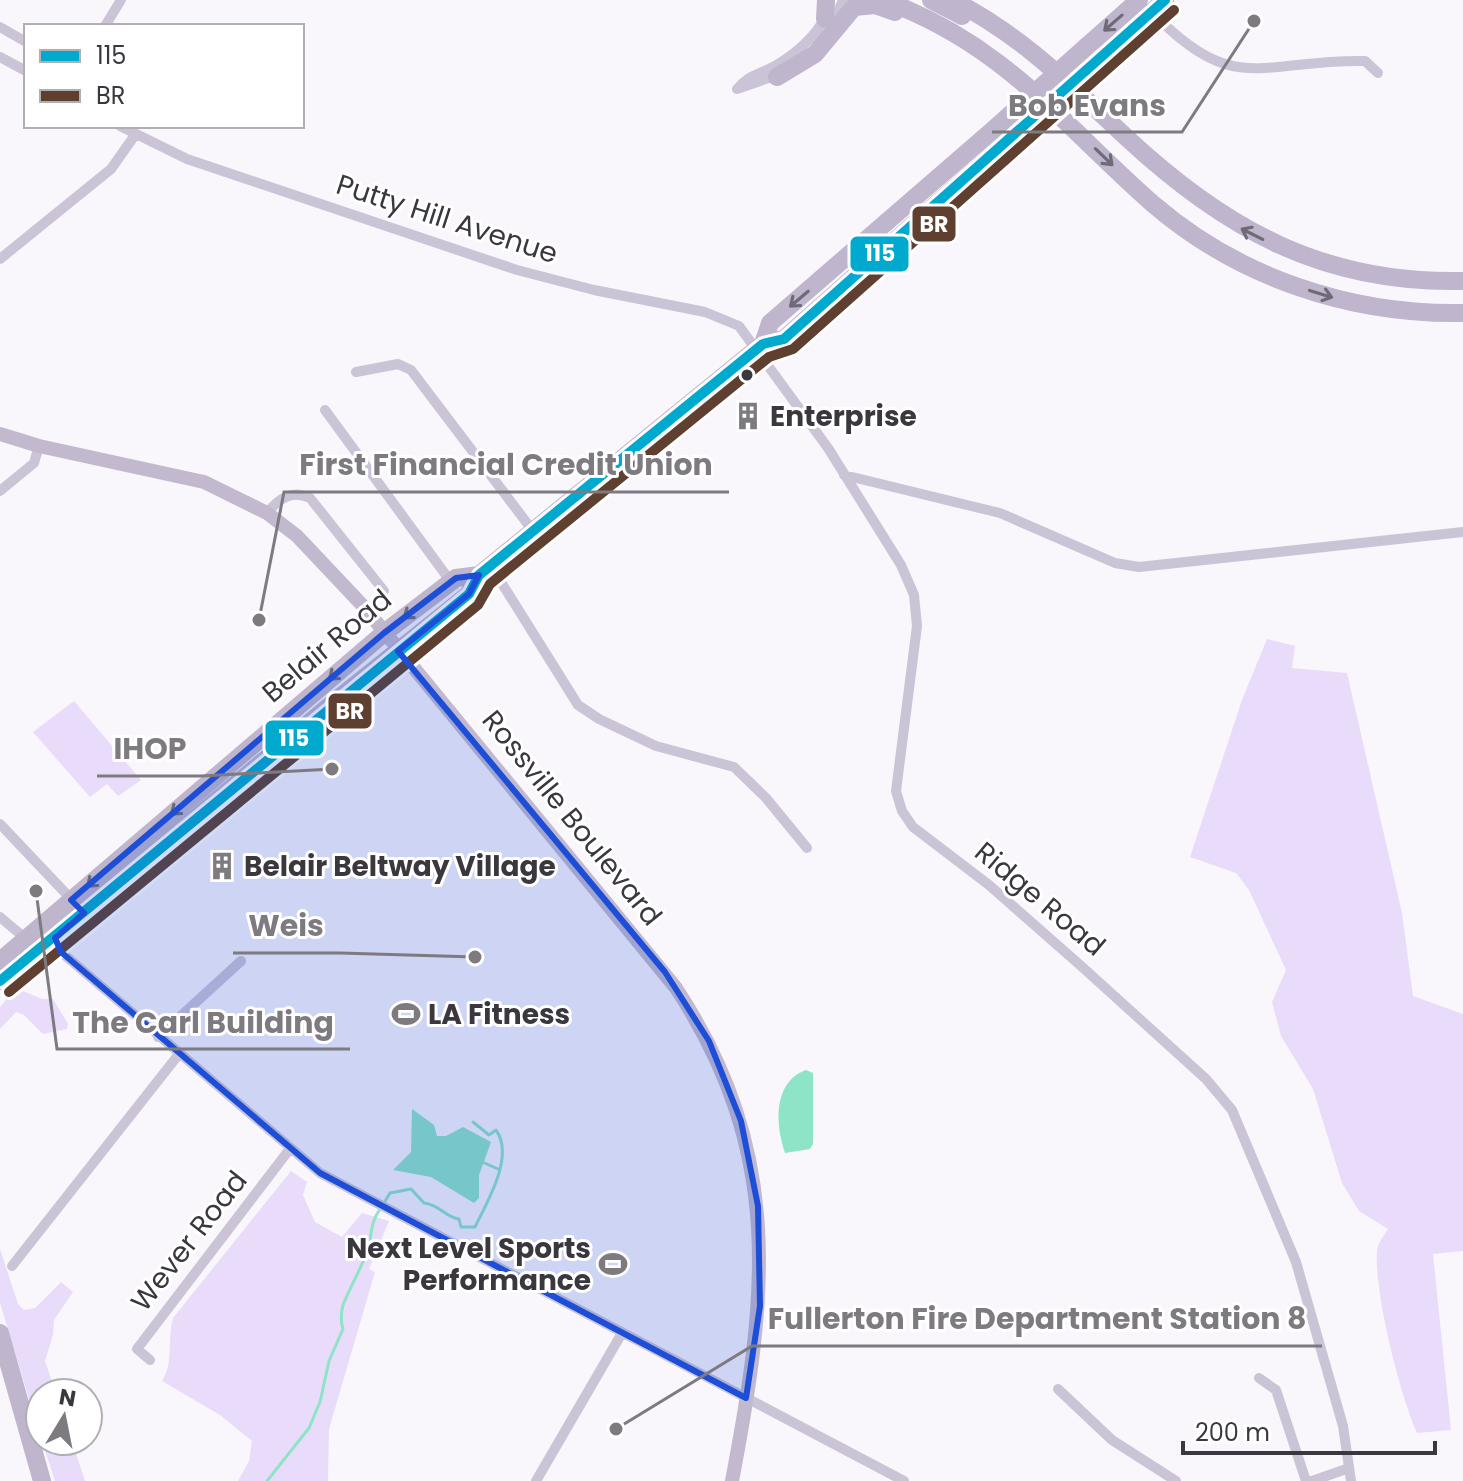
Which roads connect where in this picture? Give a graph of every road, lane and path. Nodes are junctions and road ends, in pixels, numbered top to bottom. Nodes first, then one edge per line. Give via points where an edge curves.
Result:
1 (121, 0) edge
2 (883, 0) edge
3 (931, 0) edge
4 (952, 0) edge
5 (967, 0) edge
6 (1151, 2) edge
7 (832, 4) edge
8 (106, 24) edge
9 (0, 27) edge
10 (24, 41) edge
11 (1039, 55) junction
12 (0, 57) edge
13 (1006, 66) junction
14 (24, 70) edge
15 (1058, 71) junction
16 (1378, 73) dead end
17 (777, 77) junction
18 (123, 128) edge
19 (135, 135) junction
20 (999, 136) junction
21 (969, 151) junction
22 (914, 224) junction
23 (0, 259) edge
24 (1463, 281) edge
25 (1463, 313) edge
26 (760, 346) junction
27 (356, 372) dead end
28 (325, 410) dead end
29 (0, 434) edge
30 (39, 446) junction
31 (844, 475) junction
32 (0, 491) edge
33 (267, 513) junction
34 (533, 531) junction
35 (1463, 532) edge
36 (485, 571) junction
37 (451, 582) junction
38 (384, 591) dead end
39 (384, 633) junction
40 (398, 651) junction
41 (0, 824) edge
42 (807, 848) dead end
43 (78, 906) junction
44 (0, 917) edge
45 (55, 938) junction
46 (26, 939) junction
47 (0, 961) edge
48 (241, 961) dead end
49 (0, 981) edge
50 (0, 994) edge
51 (158, 1037) junction
52 (179, 1054) junction
53 (289, 1150) junction
54 (12, 1266) dead end
55 (0, 1333) edge
56 (622, 1333) junction
57 (150, 1360) dead end
58 (1259, 1378) dead end
59 (1058, 1389) dead end
60 (746, 1398) junction
61 (1349, 1468) junction
62 (42, 1481) edge
63 (536, 1481) edge
64 (732, 1481) edge
65 (904, 1481) edge
66 (1176, 1481) edge
67 (1306, 1481) edge
68 (1312, 1481) edge
69 (1351, 1481) edge

1 - 8 street
2 - 13 highway via 957,33
3 - 15 highway
4 - 11 highway
5 - 11 highway via 1020,34
6 - 16 street via 1182,43 1218,64 1259,69 1321,60 1365,61
6 - 20 highway, Belair Road, bridge
7 - 17 street via 823,37
7 - 17 street via 799,49 745,78 737,89
9 - 10 street
11 - 15 highway
12 - 14 street
13 - 17 highway via 924,24 866,4 848,11 811,58
13 -> 25 highway via 1153,204 1239,261 1303,289 1356,303
24 -> 15 highway via 1376,275 1295,252 1236,225 1176,182
18 - 19 street, Putty Hill Avenue
19 - 23 street via 111,169
19 - 26 street, Putty Hill Avenue via 187,159 535,275 723,317
20 - 21 highway, Belair Road
20 - 22 highway, Belair Road
21 - 22 highway via 967,163 917,208
21 -> 26 highway, Belair Road via 770,323
22 - 26 highway, Belair Road via 784,339
26 - 31 street, Ridge Road
26 - 34 highway, Belair Road
27 - 34 street via 398,364 411,370
28 - 37 street
29 - 30 main road, Rossville Boulevard
30 - 32 street via 34,463
30 - 33 main road, Rossville Boulevard via 185,477
31 - 35 street via 1000,513 1115,563 1139,567
31 - 61 street, Ridge Road via 907,575 916,606 896,791 902,811 913,827 989,885 1225,1099 1287,1233 1340,1414
33 - 38 street via 287,495 310,498
33 - 39 main road, Rossville Boulevard via 320,557
34 - 36 highway, Belair Road
36 - 37 highway, Belair Road
36 - 40 highway, Belair Road via 469,594
36 - 42 street via 578,705 656,746 734,767
37 -> 39 highway, Belair Road
39 - 40 main road, Rossville Boulevard
39 -> 43 highway, Belair Road
40 - 43 highway, Belair Road
40 - 60 main road, Rossville Boulevard via 665,972 709,1041 741,1121 758,1206 760,1306
41 - 43 street
43 - 45 highway, Belair Road
43 - 46 highway, Belair Road
44 - 46 street
45 - 49 highway, Belair Road
45 - 50 highway
45 - 51 street via 61,952
46 - 47 highway, Belair Road
48 - 51 street
51 - 52 street
52 - 53 street
52 - 54 street
53 - 56 street via 379,1206
53 - 57 street, Wever Road via 137,1349
55 - 62 highway
56 - 60 street
56 - 63 street
58 - 67 street via 1276,1390
59 - 66 street via 1112,1440
60 - 64 main road, Rossville Boulevard
60 - 65 street
61 - 68 street
61 - 69 street, Ridge Road

